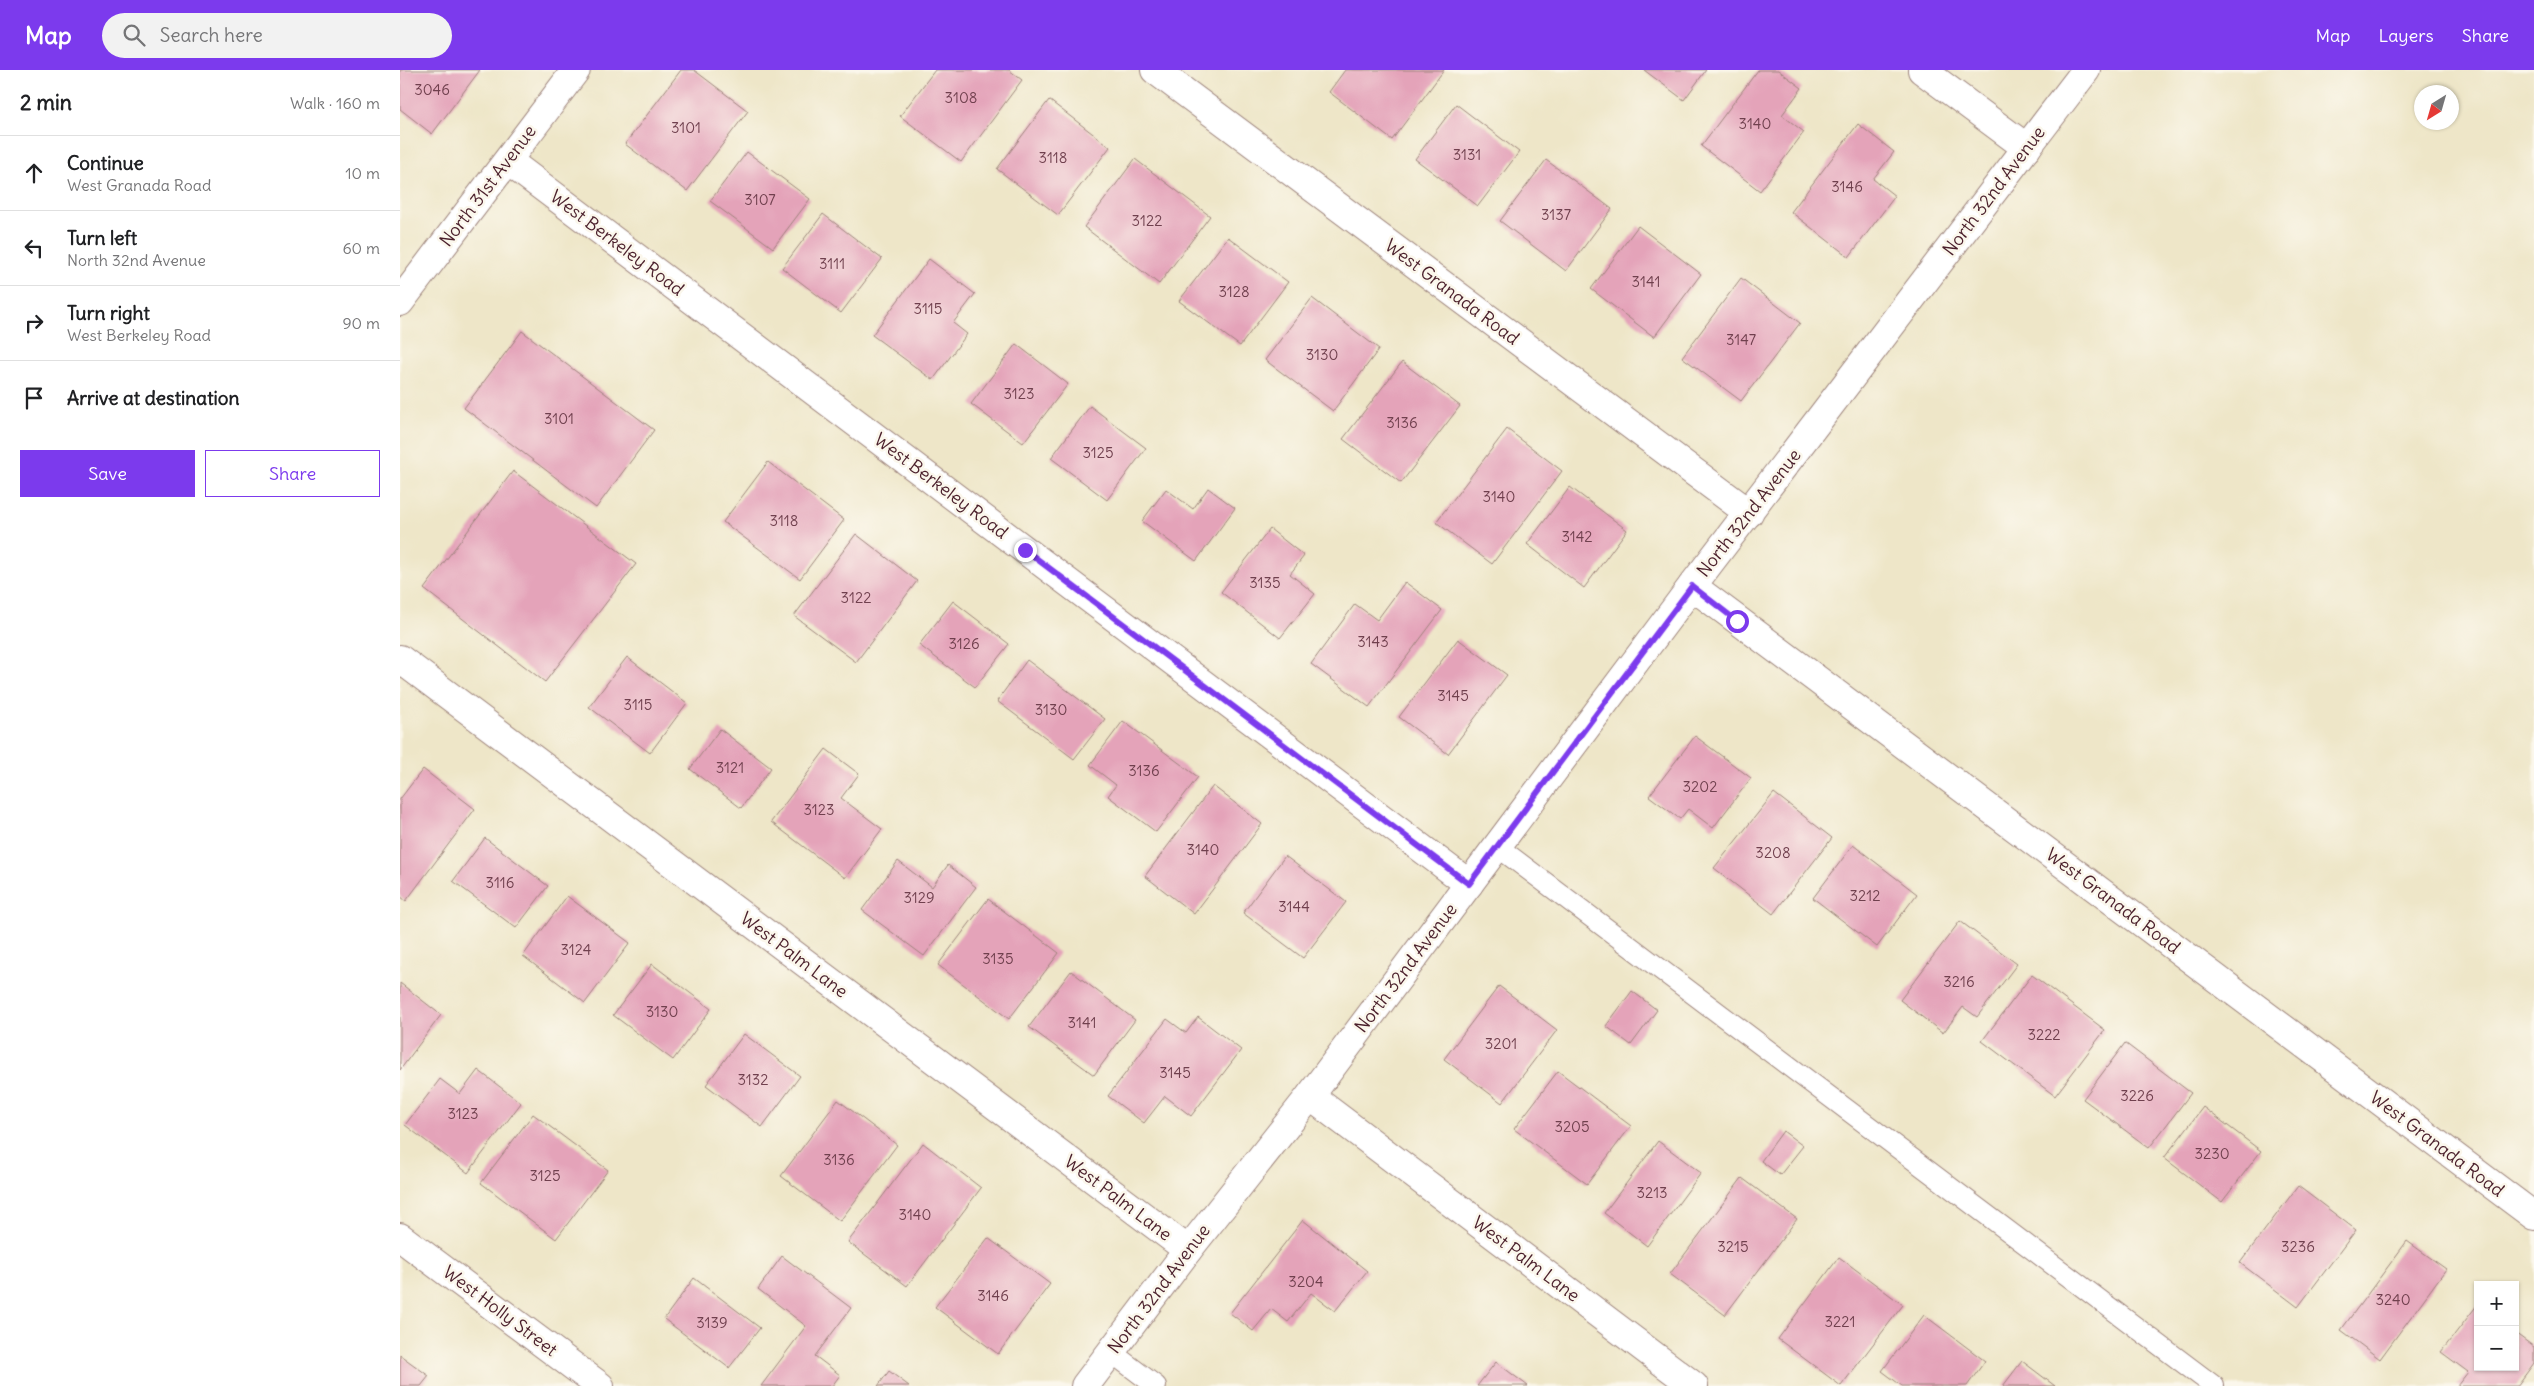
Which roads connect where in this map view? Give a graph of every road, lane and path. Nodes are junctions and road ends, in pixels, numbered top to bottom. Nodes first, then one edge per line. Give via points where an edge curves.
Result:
1 (576, 70) edge
2 (1155, 70) edge
3 (1922, 70) edge
4 (2086, 70) edge
5 (2027, 148) junction
6 (508, 161) junction
7 (400, 302) edge
8 (1749, 513) junction
9 (1692, 586) junction
10 (400, 659) edge
11 (1498, 847) junction
12 (1469, 884) junction
13 (1310, 1096) junction
14 (2534, 1216) edge
15 (400, 1236) edge
16 (1188, 1250) junction
17 (1111, 1352) junction
18 (600, 1386) edge
19 (1085, 1386) edge
20 (1156, 1386) edge
21 (1694, 1386) edge
22 (2214, 1386) edge

1 - 6 street, North 31st Avenue
2 - 8 street, West Granada Road
3 - 5 street
4 - 5 street, North 32nd Avenue
5 - 8 street, North 32nd Avenue
6 - 7 street, North 31st Avenue
6 - 12 street, West Berkeley Road
8 - 9 street, North 32nd Avenue
9 - 11 street, North 32nd Avenue
9 - 14 street, West Granada Road
10 - 16 street, West Palm Lane
11 - 12 street, North 32nd Avenue
11 - 22 lane
12 - 13 street, North 32nd Avenue
13 - 16 street, North 32nd Avenue
13 - 21 street, West Palm Lane
15 - 18 street, West Holly Street
16 - 17 street, North 32nd Avenue
17 - 19 street, North 32nd Avenue
17 - 20 lane

